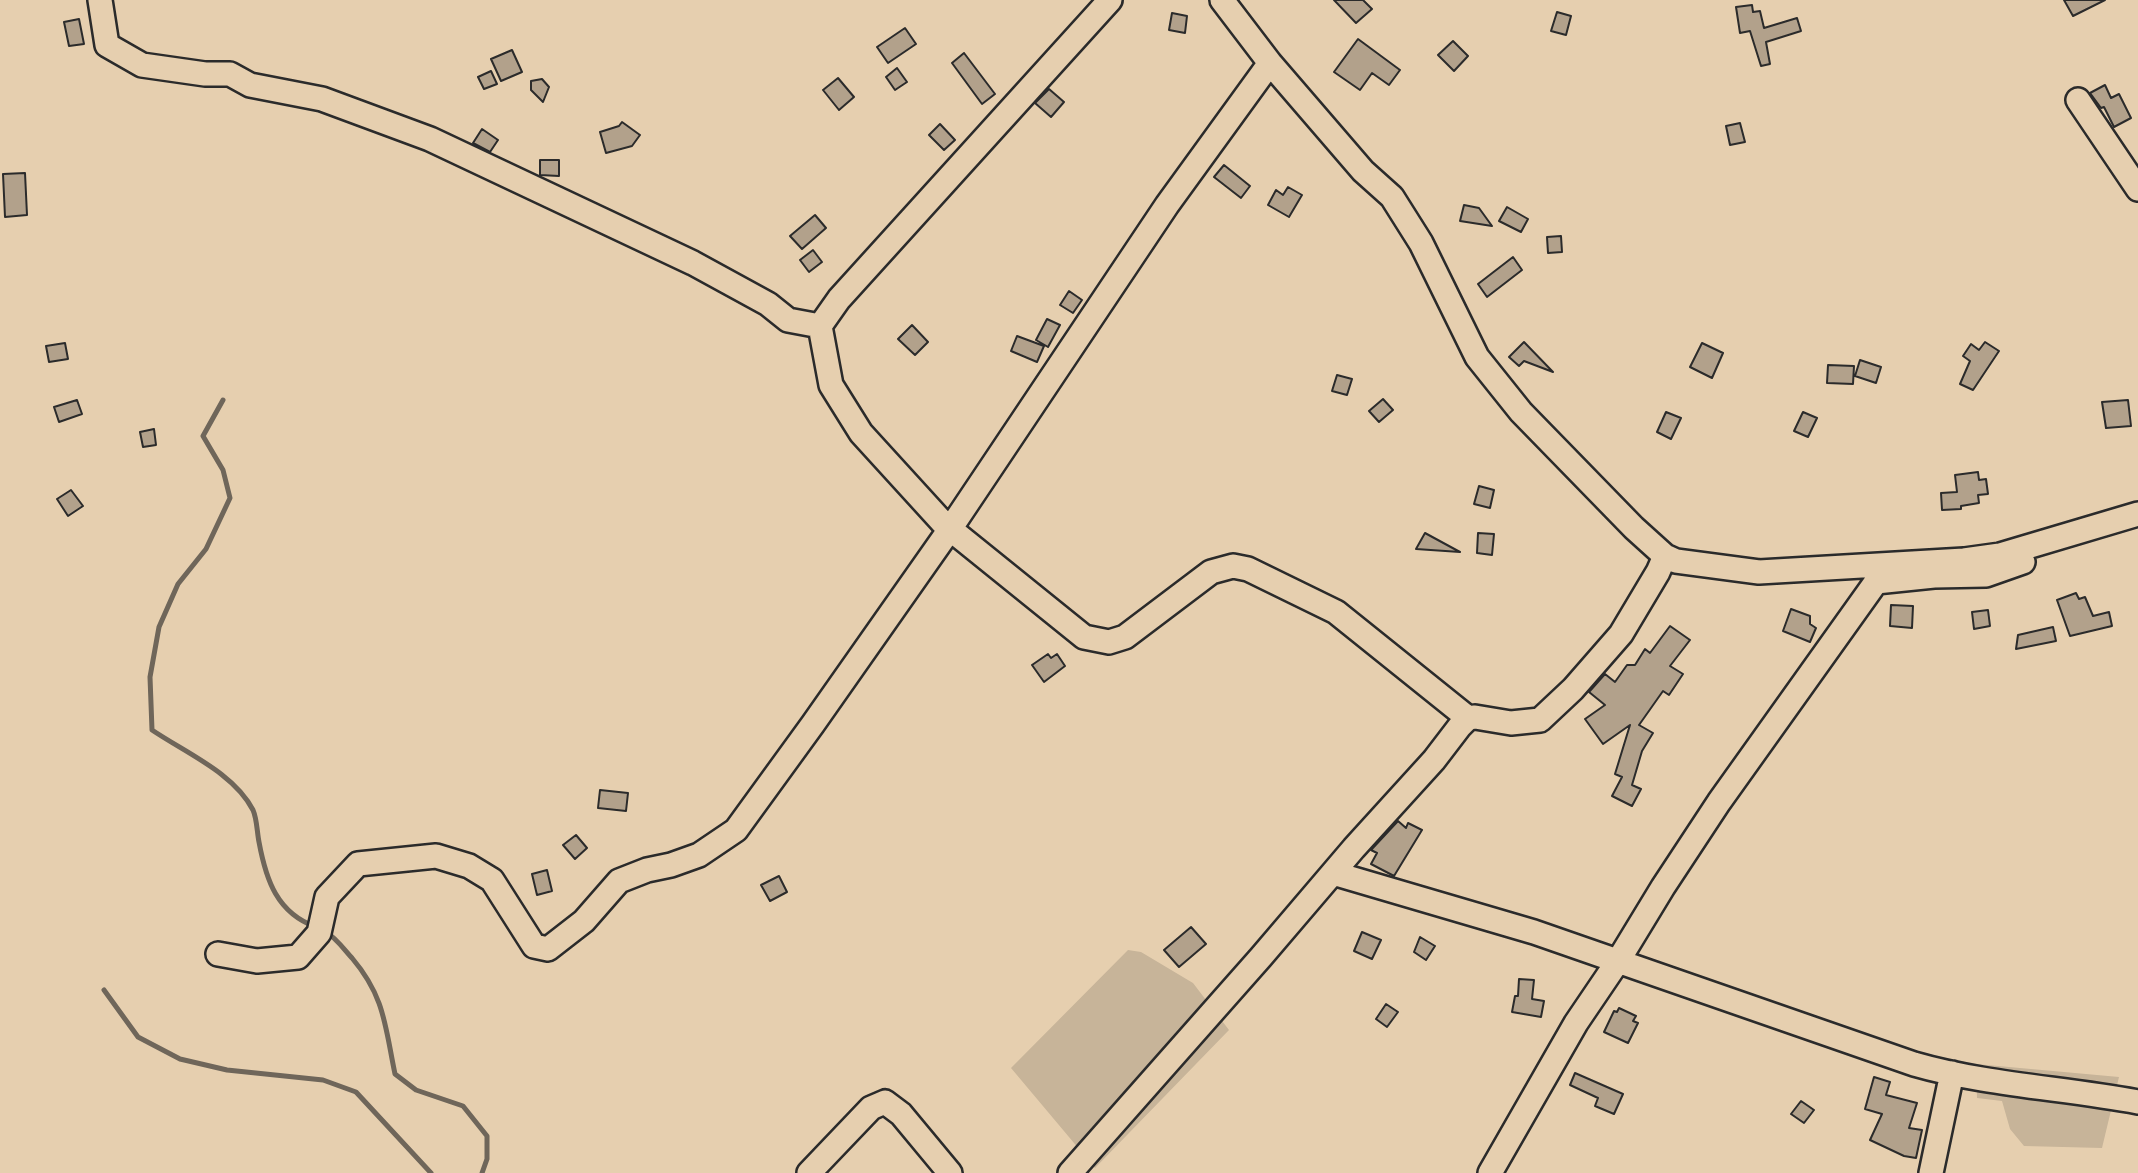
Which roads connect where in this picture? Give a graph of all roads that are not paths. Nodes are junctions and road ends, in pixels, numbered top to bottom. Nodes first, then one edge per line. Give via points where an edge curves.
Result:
1 (100, 0) edge
2 (1110, 0) edge
3 (1222, 0) edge
4 (1270, 63) junction
5 (2078, 100) dead end
6 (2138, 189) edge
7 (820, 326) junction
8 (2138, 514) edge
9 (950, 529) junction
10 (2056, 538) junction
11 (1665, 556) junction
12 (1468, 719) junction
13 (1333, 873) junction
14 (218, 954) dead end
15 (1618, 961) junction
16 (1952, 1073) junction
17 (2138, 1102) edge
18 (809, 1173) edge
19 (950, 1173) edge
20 (1070, 1173) edge
21 (1490, 1173) edge
22 (1931, 1173) edge

1 - 7 street via 107,46 142,65 230,74 250,85 321,99 430,139 693,263 788,320
2 - 7 street
3 - 4 street
4 - 9 street via 1167,205
4 - 11 street via 1410,222 1476,357 1521,412
5 - 6 street
7 - 9 street via 831,385 861,433
8 - 10 street
9 - 12 street via 1084,637 1099,642 1125,637 1211,572 1233,566 1248,569 1336,612
9 - 14 street via 736,830 699,855 619,881 584,921 548,949 534,946 492,880 469,866 436,856 358,864 327,897 319,933 298,957 257,961
10 - 11 street via 1964,561 1759,572 1713,568
10 - 15 street via 2036,558 1986,575 1876,582 1719,802
11 - 12 street via 1620,634 1540,720
12 - 13 street
13 - 15 street
13 - 20 street
15 - 16 street via 1914,1064
15 - 21 street via 1576,1023
16 - 17 street
16 - 22 street
18 - 19 street via 871,1108 885,1102 901,1114

